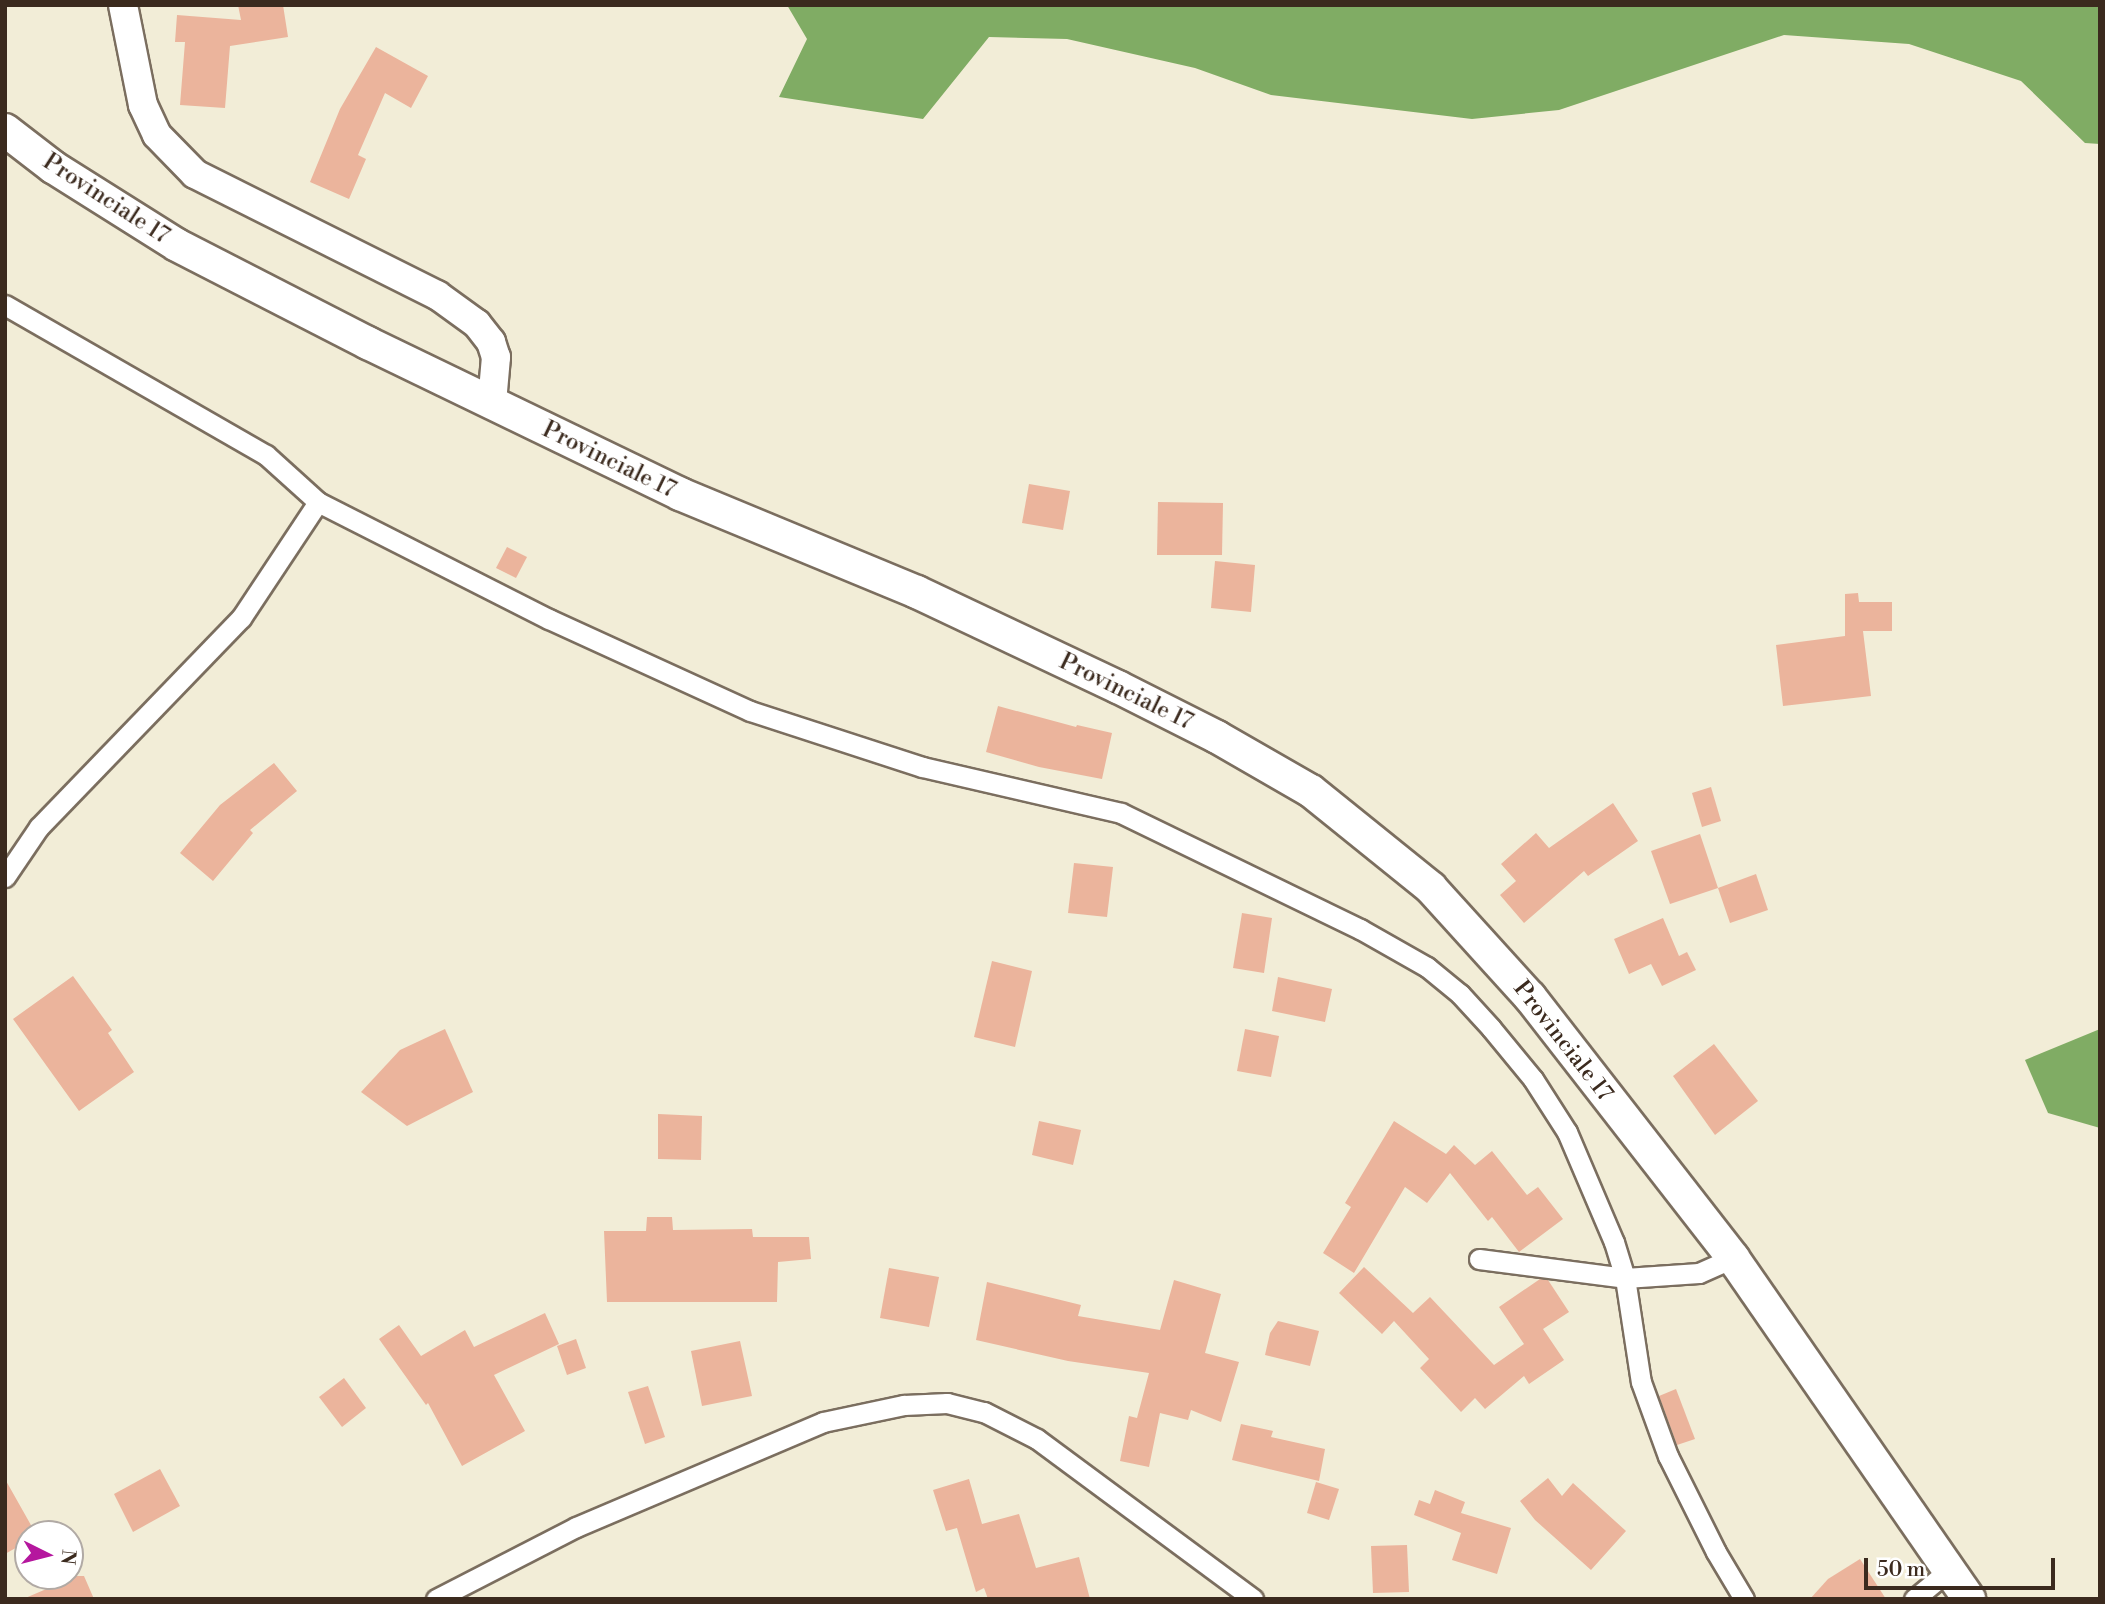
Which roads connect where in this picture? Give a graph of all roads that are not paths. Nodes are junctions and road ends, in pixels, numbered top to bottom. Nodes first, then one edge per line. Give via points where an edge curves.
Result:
1 (123, 5) edge
2 (5, 130) edge
3 (5, 305) edge
4 (492, 403) junction
5 (318, 502) junction
6 (5, 877) edge
7 (1733, 1258) junction
8 (1479, 1259) dead end
9 (1625, 1278) junction
10 (1949, 1570) junction
11 (436, 1599) edge
12 (1253, 1599) edge
13 (1744, 1599) edge
14 (1914, 1599) edge
15 (1969, 1599) edge

1 - 4 street via 143,105 157,135 195,174 437,295 477,324 496,357
2 - 4 main road, Provinciale 17 via 53,167 177,244
3 - 5 street via 267,455
4 - 7 main road, Provinciale 17 via 680,494 917,592 1118,687 1311,791 1446,902 1530,996
5 - 6 street via 241,618 39,827
5 - 9 street via 549,620 750,711 922,767 1121,813 1348,923 1427,967 1491,1028 1533,1079 1567,1132
7 - 9 street via 1699,1273
7 - 10 main road, Provinciale 17
8 - 9 street
9 - 13 street via 1641,1382 1668,1456
10 - 14 street
10 - 15 main road, Provinciale 17
11 - 12 street via 576,1527 823,1422 904,1405 947,1403 984,1412 1037,1439

